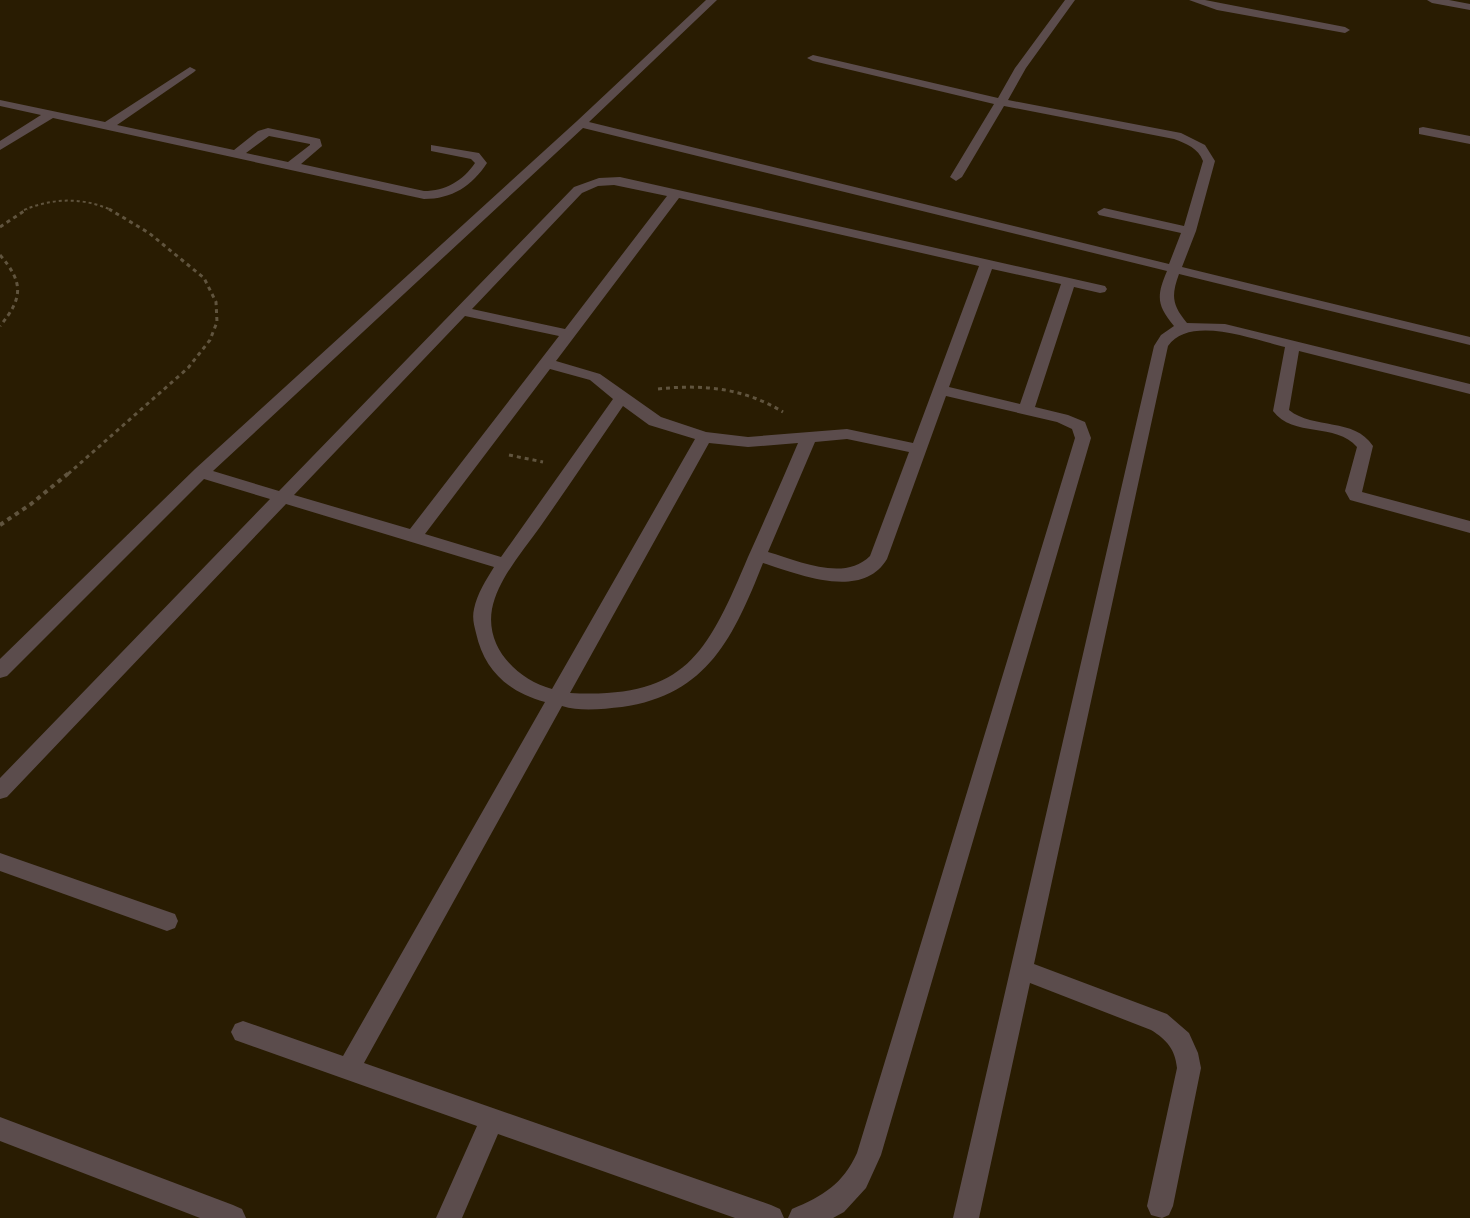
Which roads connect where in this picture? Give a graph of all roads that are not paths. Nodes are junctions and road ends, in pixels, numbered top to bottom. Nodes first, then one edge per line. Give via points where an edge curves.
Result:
1 (712, 0) edge
2 (1070, 0) edge
3 (1194, 0) edge
4 (1432, 0) edge
5 (1470, 6) edge
6 (1345, 30) dead end
7 (813, 58) dead end
8 (190, 70) dead end
9 (1001, 102) junction
10 (0, 103) edge
11 (51, 114) junction
12 (581, 124) junction
13 (107, 126) junction
14 (1423, 131) dead end
15 (1470, 140) edge
16 (0, 146) edge
17 (435, 148) dead end
18 (236, 154) junction
19 (291, 166) junction
20 (956, 177) dead end
21 (676, 193) junction
22 (1104, 212) dead end
23 (1189, 231) junction
24 (987, 264) junction
25 (1174, 269) junction
26 (1069, 282) junction
27 (1100, 289) dead end
28 (464, 311) junction
29 (1183, 328) junction
30 (568, 334) junction
31 (1470, 341) edge
32 (1293, 345) junction
33 (547, 363) junction
34 (1470, 389) edge
35 (940, 390) junction
36 (622, 398) junction
37 (1026, 410) junction
38 (809, 436) junction
39 (704, 437) junction
40 (919, 449) junction
41 (201, 473) junction
42 (284, 498) junction
43 (1470, 527) edge
44 (414, 536) junction
45 (758, 555) junction
46 (505, 564) junction
47 (0, 671) edge
48 (556, 699) junction
49 (0, 791) edge
50 (0, 862) edge
51 (167, 921) dead end
52 (1022, 970) junction
53 (243, 1032) dead end
54 (348, 1069) junction
55 (492, 1120) junction
56 (0, 1129) edge
57 (1160, 1206) dead end
58 (233, 1218) edge
59 (449, 1218) edge
60 (771, 1218) edge
61 (801, 1218) edge
62 (966, 1218) edge

1 - 12 street
2 - 9 street
3 - 6 street
4 - 5 street
7 - 9 street
8 - 13 street
9 - 20 street
9 - 23 street via 1178,136 1201,146 1209,161
10 - 11 street
11 - 13 street
11 - 16 street
12 - 25 street
12 - 41 street
13 - 18 street
14 - 15 street
17 - 19 street via 475,156 481,162 454,190 432,196
18 - 19 street
18 - 19 street via 268,132 316,142
21 - 24 street
21 - 28 street via 620,181 586,185
21 - 30 street
22 - 23 street
23 - 25 street
24 - 26 street
24 - 35 street
25 - 29 street via 1165,300
25 - 31 street
26 - 27 street
26 - 37 street
28 - 30 street
28 - 42 street
29 - 32 street via 1210,326
29 - 52 street via 1165,338 1161,346
30 - 33 street
32 - 34 street
32 - 43 street via 1281,411 1292,420 1361,439 1365,446 1353,491 1356,496
33 - 36 street via 595,377
33 - 44 street
35 - 37 street
35 - 40 street
36 - 39 street via 655,421
36 - 46 street
37 - 61 street via 1072,421 1079,426 1083,438 869,1155 859,1178 844,1197 823,1211
38 - 39 street via 748,442
38 - 40 street via 847,434
38 - 45 street
39 - 48 street
40 - 45 street via 873,567 850,576 836,575
41 - 42 street
41 - 47 street
42 - 44 street
42 - 49 street
44 - 46 street
45 - 48 street via 733,613 713,648 693,671 664,689 629,701 592,704
46 - 48 street via 489,591 482,616 486,642 500,666 516,680
48 - 54 street
50 - 51 street
52 - 57 street via 1159,1022 1183,1042 1189,1068
52 - 62 street
53 - 54 street
54 - 55 street
55 - 59 street
55 - 60 street
56 - 58 street

